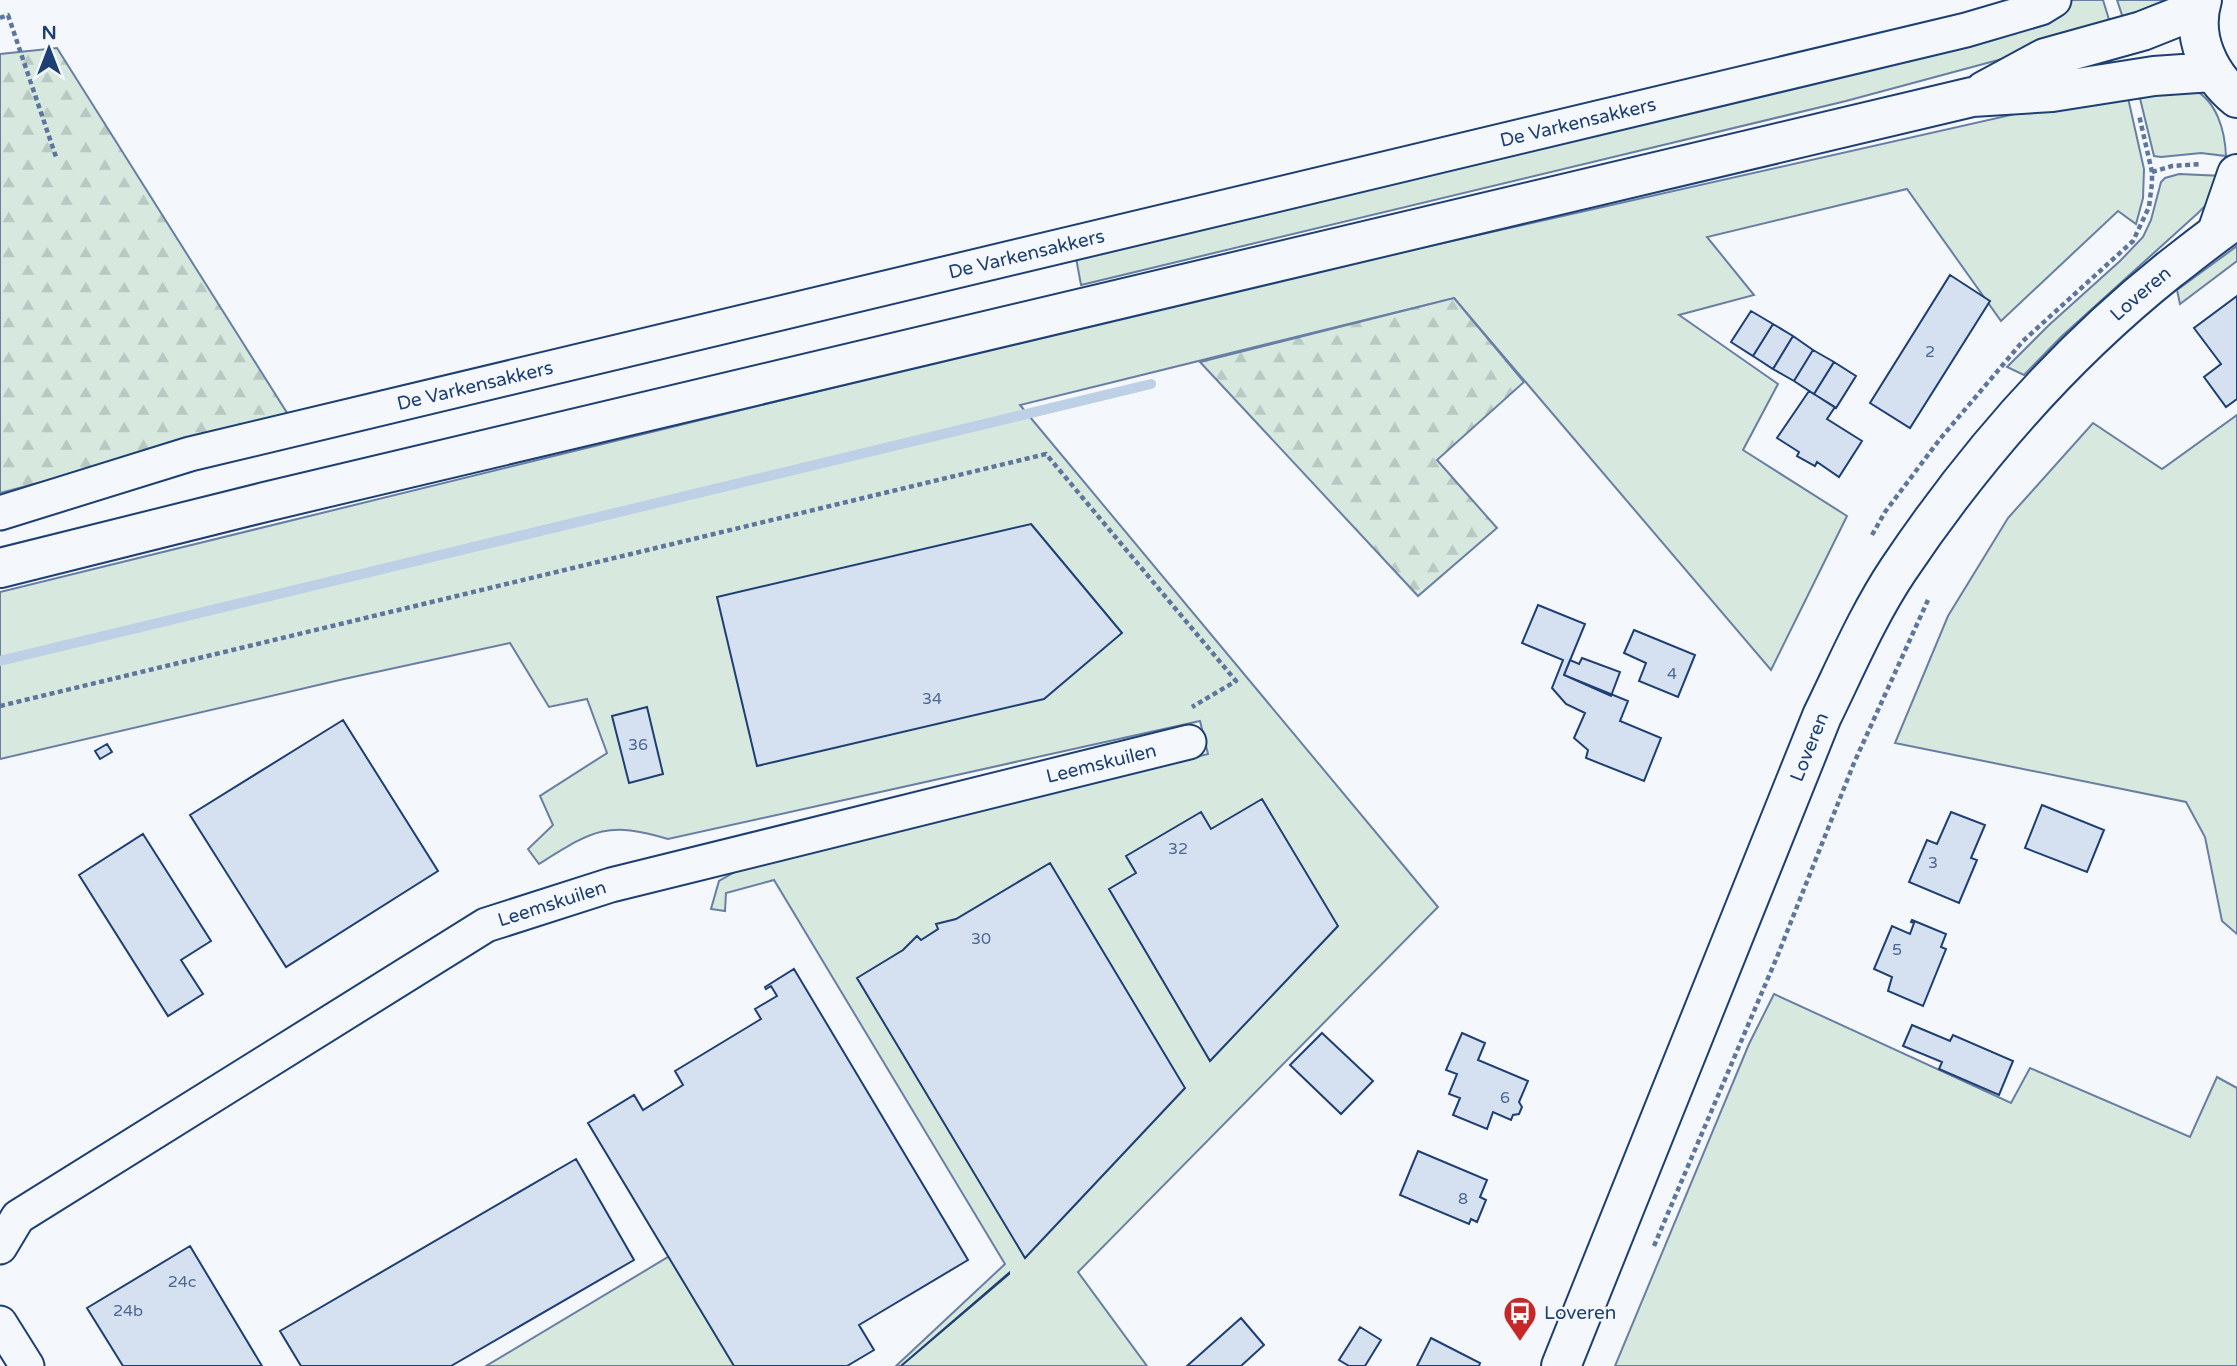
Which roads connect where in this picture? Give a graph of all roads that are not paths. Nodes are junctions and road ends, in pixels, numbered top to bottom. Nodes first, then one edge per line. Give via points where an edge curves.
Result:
1 (2054, 0) edge
2 (2201, 4) edge
3 (2225, 85) edge
4 (1972, 97) junction
5 (2223, 169) edge
6 (2227, 226) edge
7 (0, 513) edge
8 (0, 568) edge
9 (1189, 742) road end
10 (0, 1247) edge
11 (0, 1324) edge
12 (27, 1366) edge
13 (1561, 1366) edge

1 - 7 street, De Varkensakkers via 1966,30 190,454
2 - 3 main road via 2201,41
2 - 4 main road via 2142,32 2045,58
3 - 4 main road via 2154,76 2052,92
4 - 8 main road
5 - 6 main road, Loveren
6 - 13 main road, Loveren via 2132,300 2044,385 1963,481 1898,571 1822,716
9 - 10 street, Leemskuilen via 611,885 486,925 18,1217
11 - 12 street

